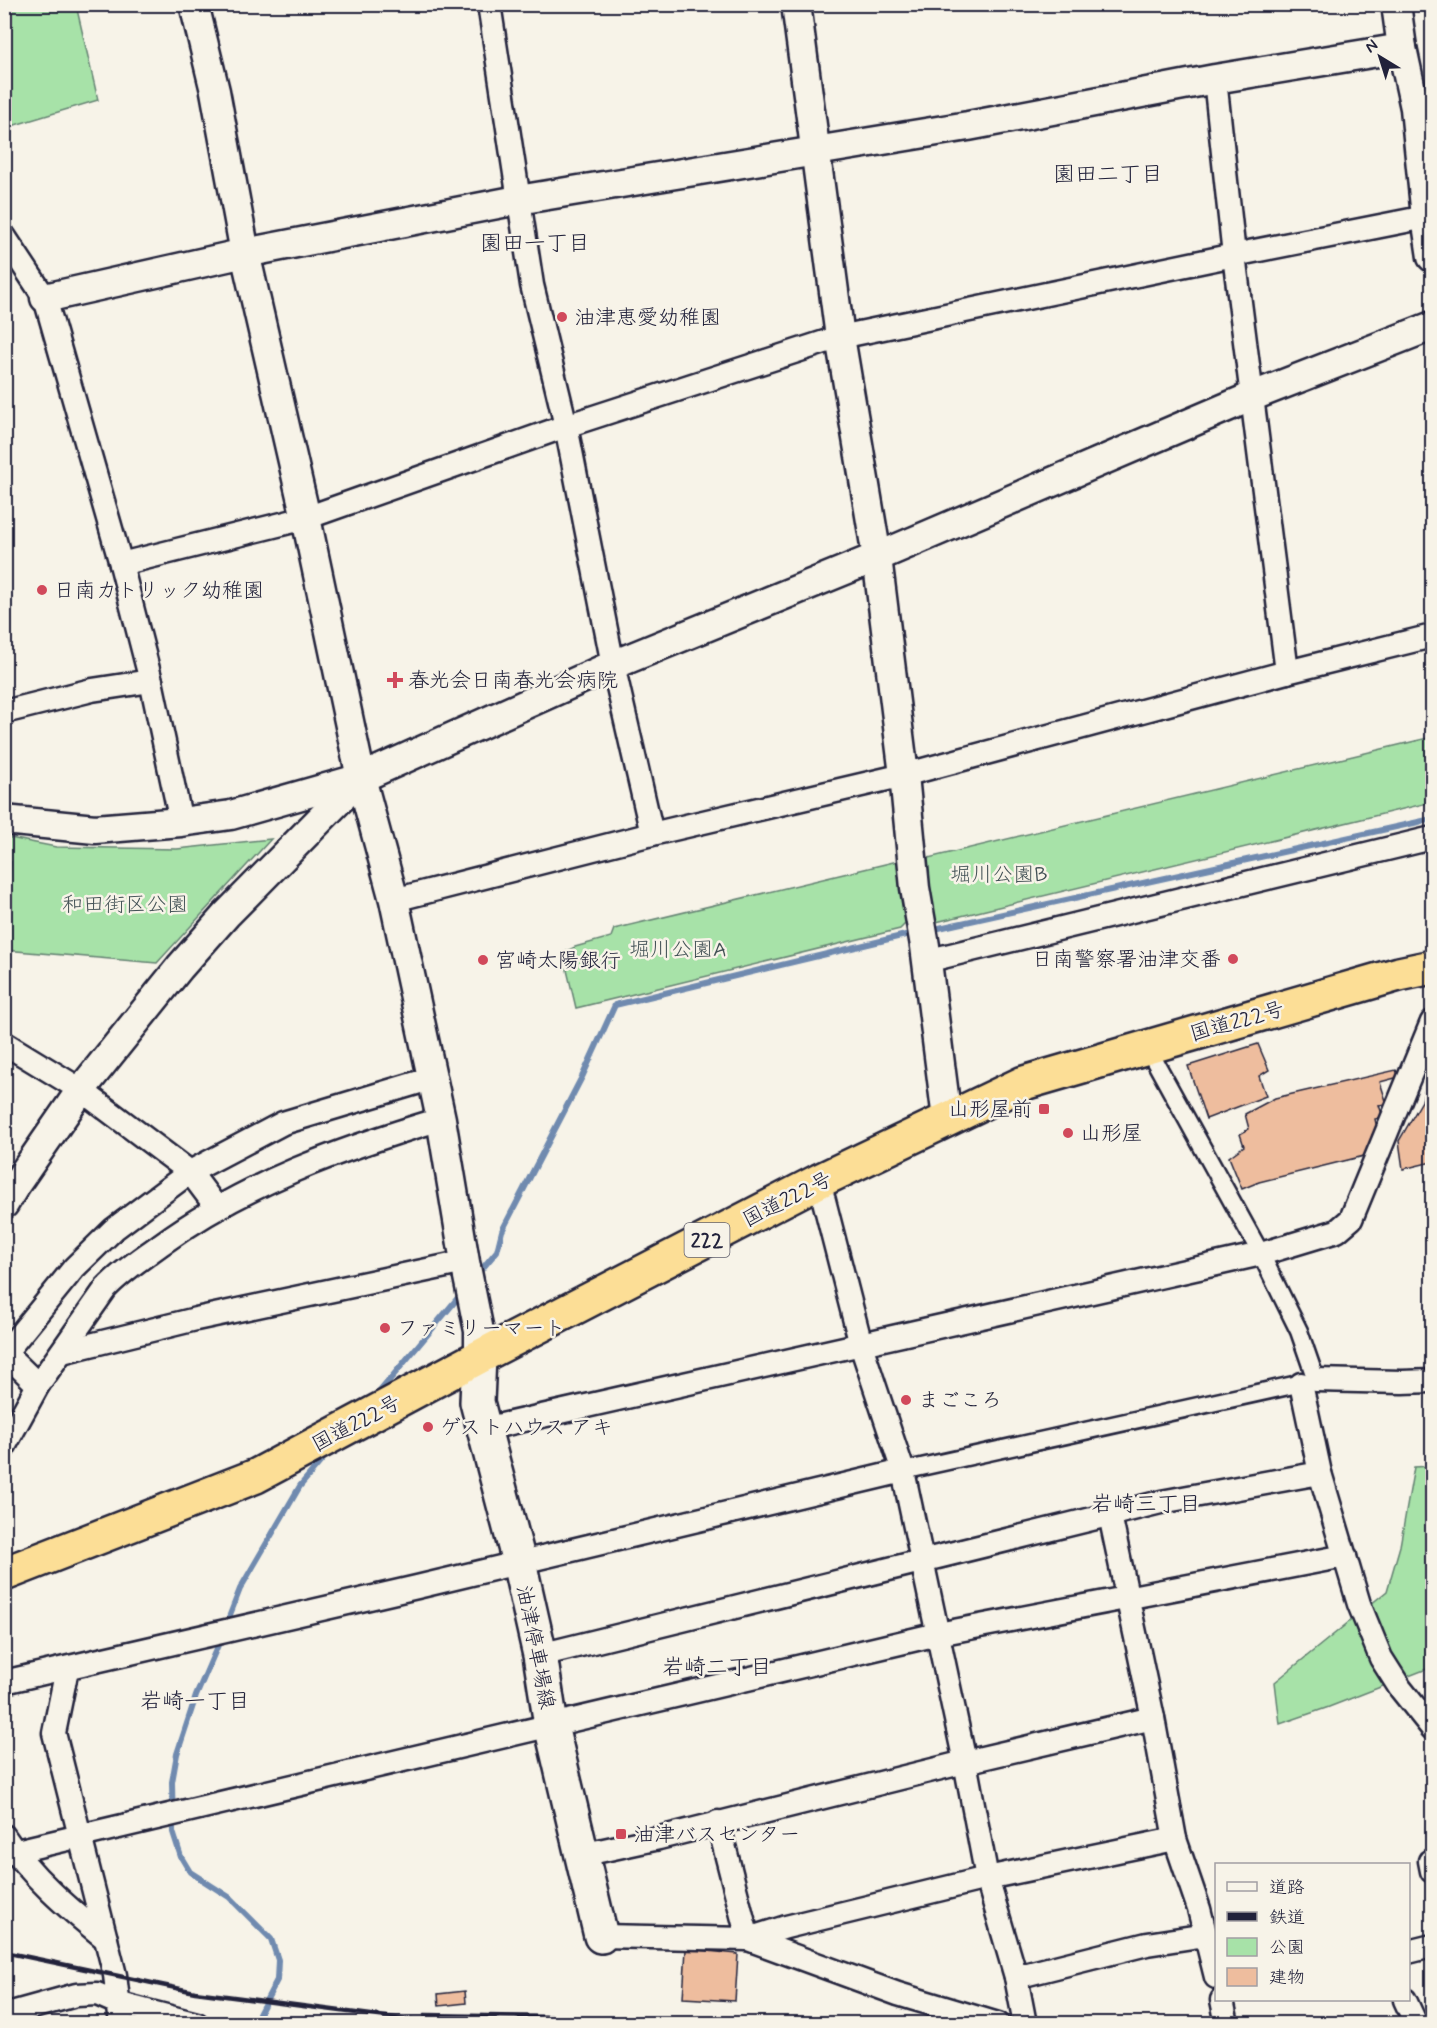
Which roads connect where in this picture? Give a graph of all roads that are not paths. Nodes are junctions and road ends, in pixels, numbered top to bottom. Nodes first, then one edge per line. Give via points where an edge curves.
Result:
1 (194, 4) edge
2 (489, 4) edge
3 (796, 4) edge
4 (1396, 4) edge
5 (1402, 48) junction
6 (1215, 79) junction
7 (1424, 107) edge
8 (815, 150) junction
9 (518, 200) junction
10 (1426, 217) junction
11 (4, 236) edge
12 (245, 253) junction
13 (1234, 255) junction
14 (1432, 257) edge
15 (45, 298) junction
16 (1432, 327) edge
17 (840, 337) junction
18 (1253, 396) junction
19 (566, 426) junction
20 (306, 518) junction
21 (877, 557) junction
22 (121, 564) junction
23 (1432, 636) edge
24 (613, 665) junction
25 (1287, 672) junction
26 (151, 681) junction
27 (4, 712) edge
28 (904, 775) junction
29 (361, 777) junction
30 (4, 820) edge
31 (181, 822) junction
32 (652, 834) junction
33 (1432, 838) edge
34 (394, 900) junction
35 (926, 954) junction
36 (1432, 967) edge
37 (1432, 1022) edge
38 (4, 1043) edge
39 (1147, 1047) junction
40 (433, 1078) junction
41 (81, 1090) junction
42 (441, 1119) junction
43 (947, 1119) junction
44 (190, 1172) junction
45 (819, 1181) junction
46 (4, 1204) edge
47 (218, 1208) junction
48 (1262, 1254) junction
49 (465, 1262) junction
50 (861, 1344) junction
51 (62, 1352) junction
52 (5, 1353) edge
53 (479, 1358) junction
54 (1432, 1381) edge
55 (1309, 1382) junction
56 (38, 1385) junction
57 (484, 1429) junction
58 (4, 1447) edge
59 (903, 1471) junction
60 (1320, 1473) junction
61 (1110, 1515) junction
62 (1345, 1556) junction
63 (921, 1561) junction
64 (519, 1562) junction
65 (4, 1574) edge
66 (1128, 1598) junction
67 (938, 1634) junction
68 (540, 1655) junction
69 (67, 1669) junction
70 (4, 1682) edge
71 (1153, 1718) junction
72 (551, 1725) junction
73 (1432, 1728) edge
74 (965, 1762) junction
75 (718, 1822) junction
76 (81, 1836) junction
77 (1175, 1839) junction
78 (8, 1847) edge
79 (581, 1855) junction
80 (1432, 1860) edge
81 (1432, 1870) edge
82 (987, 1878) junction
83 (1208, 1906) edge
84 (1206, 1935) junction
85 (601, 1936) joint
86 (106, 1939) junction
87 (748, 1939) junction
88 (1432, 1946) edge
89 (1410, 1952) edge
90 (1215, 1973) edge
91 (1016, 1977) junction
92 (1222, 2001) edge
93 (1405, 2001) edge
94 (121, 2014) edge
95 (4, 2015) edge
96 (197, 2024) edge
97 (998, 2024) edge
98 (1025, 2024) edge
99 (1227, 2024) edge
100 (1416, 2024) edge

1 - 12 street via 215,91
2 - 9 street
3 - 8 street
4 - 5 street
5 - 6 street
5 - 7 street
6 - 8 street via 968,126
6 - 13 street
7 - 10 street
8 - 9 street
8 - 17 street
9 - 12 street
9 - 19 street via 532,285
10 - 13 street
10 - 14 street
11 - 15 street
12 - 15 street
12 - 20 street
13 - 17 street
13 - 18 street
15 - 22 street
16 - 18 street
17 - 19 street
17 - 21 street
18 - 21 street
18 - 25 street
19 - 20 street
19 - 24 street
20 - 22 street
20 - 29 street
21 - 24 street
21 - 28 street
22 - 26 street
23 - 25 street
24 - 29 street
24 - 32 street
25 - 28 street
26 - 27 street via 92,690
26 - 31 street
28 - 32 street
28 - 35 street
29 - 31 street via 231,815
29 - 34 street
29 - 41 street via 218,923
30 - 31 street via 95,829
32 - 34 street
33 - 35 street
34 - 40 street
35 - 43 street
36 - 39 highway, 国道222号 / 222
37 - 48 street via 1351,1220 1337,1231
38 - 41 street
39 - 43 highway, 国道222号 / 222 via 1024,1083
39 - 48 street
40 - 42 street
40 - 44 street via 283,1123
41 - 44 street
41 - 46 street
42 - 47 street via 366,1141 297,1168
42 - 49 street
43 - 45 highway, 国道222号 / 222
44 - 47 street
44 - 52 street via 114,1229 74,1268
45 - 50 street
45 - 53 highway, 国道222号 / 222
47 - 51 street via 118,1275
48 - 50 street
48 - 55 street via 1299,1331
49 - 51 street via 196,1319
49 - 53 street via 479,1331
50 - 57 street
50 - 59 street
51 - 56 street
52 - 56 street
53 - 57 main road, 油津停車場線 via 477,1402
53 - 65 highway, 国道222号 / 222 via 256,1476
54 - 55 street
55 - 59 street
55 - 60 street
56 - 58 street
57 - 64 main road, 油津停車場線
59 - 63 street
59 - 64 street
60 - 61 street
60 - 62 street
61 - 63 street
61 - 66 street
62 - 66 street
62 - 73 street via 1381,1658
63 - 67 street
63 - 68 street
64 - 68 main road, 油津停車場線
64 - 69 street
66 - 67 street
66 - 71 street
67 - 72 street
67 - 74 street
68 - 72 main road, 油津停車場線
69 - 70 street
69 - 76 street via 54,1733
71 - 74 street
71 - 77 street
72 - 76 street
72 - 79 main road, 油津停車場線
74 - 75 street
74 - 82 street
75 - 79 street
75 - 87 street
76 - 78 street
76 - 86 street
77 - 82 street
77 - 83 street
78 - 86 street
79 - 85 main road, 油津停車場線
80 - 81 street
82 - 87 street
82 - 91 street
83 - 84 street
84 - 90 street
84 - 91 street via 1147,1944
85 - 87 street
86 - 94 street
87 - 97 street via 898,1994
88 - 89 street
91 - 98 street
92 - 99 street
93 - 100 street
94 - 95 street via 97,1994 76,1995
94 - 96 street

